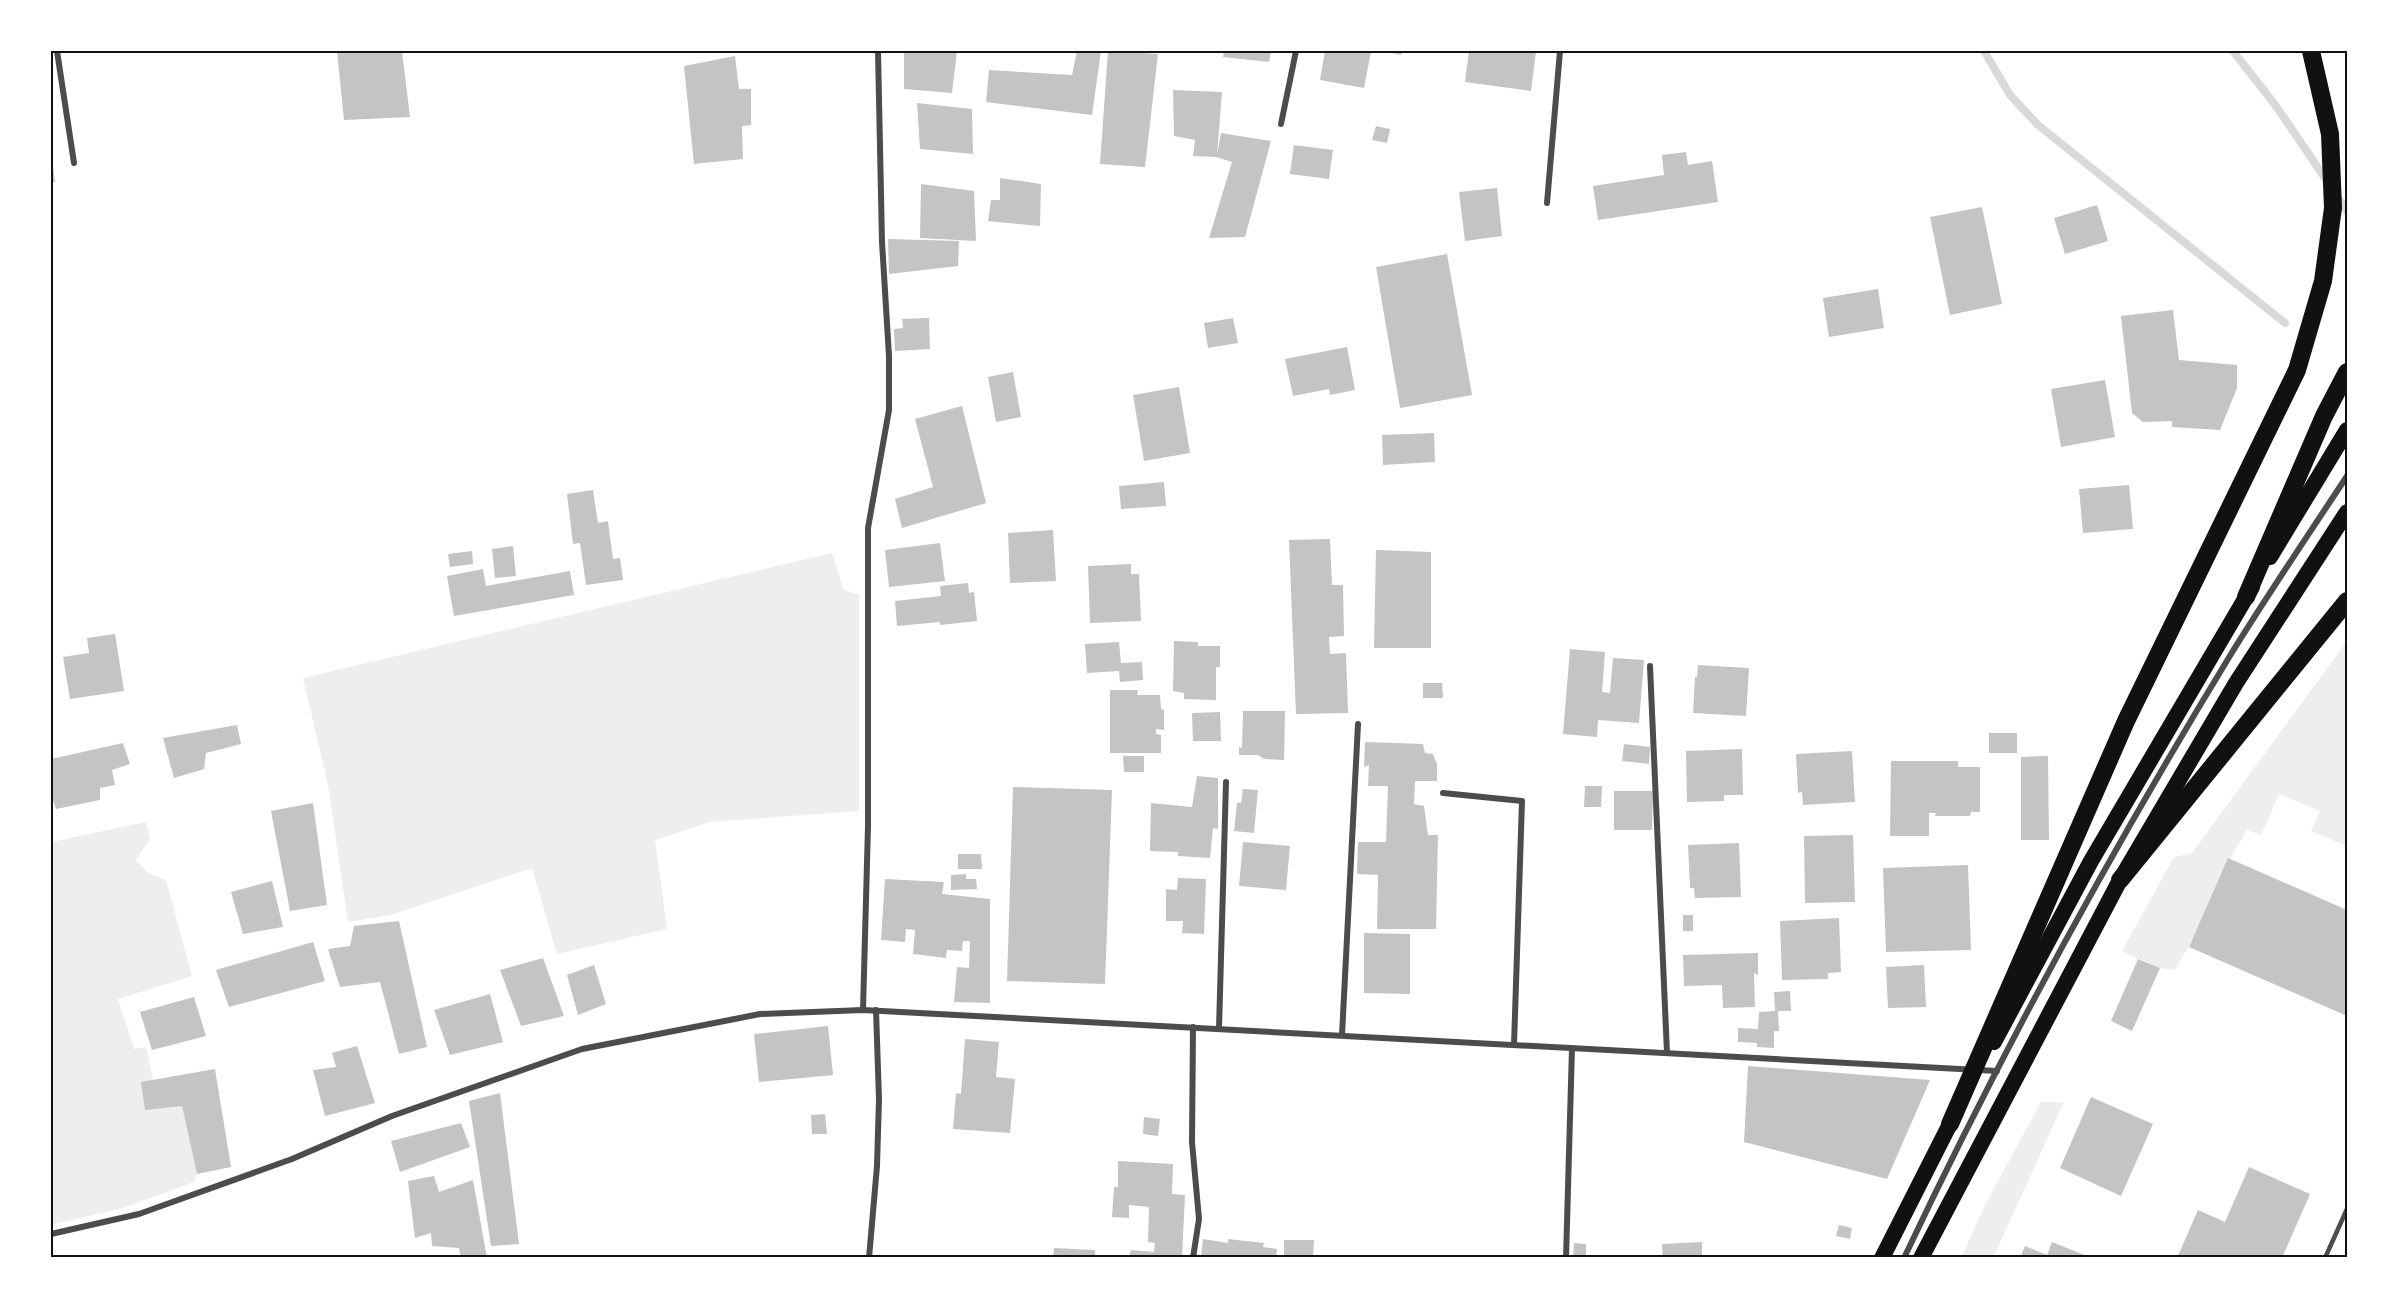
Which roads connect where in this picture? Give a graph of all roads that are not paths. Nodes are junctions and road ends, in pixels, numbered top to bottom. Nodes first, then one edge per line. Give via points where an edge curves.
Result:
1 (57, 51) edge
2 (879, 51) edge
3 (1296, 51) edge
4 (1560, 51) edge
5 (2311, 51) edge
6 (1281, 124) dead end
7 (74, 163) dead end
8 (1547, 203) dead end
9 (2347, 372) edge
10 (2347, 430) edge
11 (2347, 476) edge
12 (2347, 512) edge
13 (2246, 597) junction
14 (2347, 601) edge
15 (1650, 666) dead end
16 (1358, 724) dead end
17 (1226, 782) dead end
18 (1443, 793) dead end
19 (2120, 880) junction
20 (863, 1010) junction
21 (876, 1010) junction
22 (1193, 1027) junction
23 (1219, 1028) junction
24 (1342, 1035) junction
25 (1514, 1045) junction
26 (1572, 1048) junction
27 (1667, 1053) junction
28 (1997, 1071) junction
29 (1950, 1124) junction
30 (2347, 1209) edge
31 (51, 1234) edge
32 (869, 1258) edge
33 (1193, 1258) edge
34 (1566, 1258) edge
35 (1882, 1258) edge
36 (1904, 1258) edge
37 (1921, 1258) edge
38 (2325, 1258) edge

1 - 7 street
2 - 20 street via 889,410 868,528 868,826
3 - 6 street
4 - 8 street
5 - 29 highway via 2330,134 2333,208 2323,282 2297,370 2126,721
9 - 13 highway
10 - 13 highway
11 - 28 street via 2229,658 2068,934
12 - 19 highway via 2236,683
13 - 29 highway via 2091,861
14 - 19 highway
15 - 27 street
16 - 24 street
17 - 23 street
18 - 25 street via 1522,801
19 - 37 highway
20 - 21 street
20 - 31 street via 760,1014 582,1049 392,1116 292,1159 140,1214
21 - 22 street
21 - 32 street via 878,1166
22 - 23 street
22 - 33 street via 1192,1142 1199,1219
23 - 24 street
24 - 25 street
25 - 26 street
26 - 27 street
26 - 34 street
27 - 28 street
28 - 36 street
29 - 35 highway
30 - 38 lane

